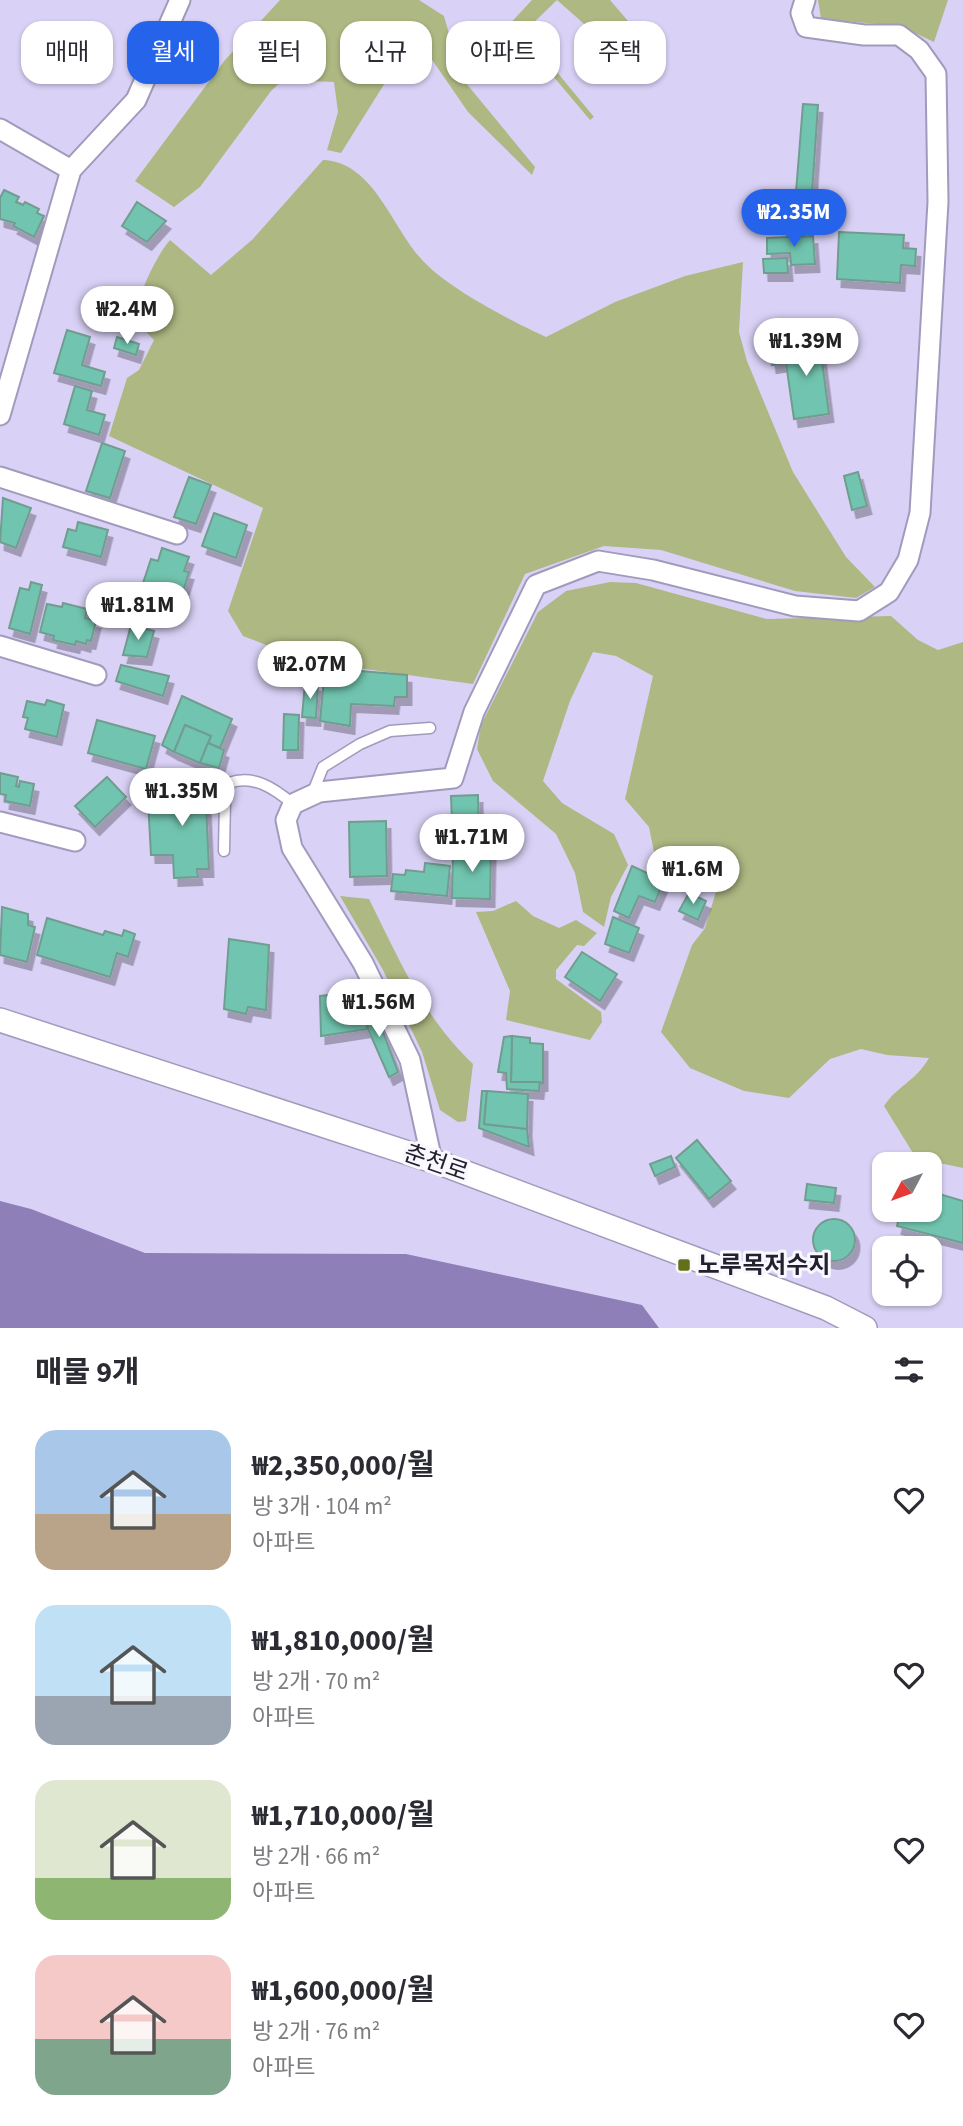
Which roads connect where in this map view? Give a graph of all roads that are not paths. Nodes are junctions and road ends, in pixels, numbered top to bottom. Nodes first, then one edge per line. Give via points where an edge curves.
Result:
1 (180, 0) edge
2 (805, 0) edge
3 (0, 129) edge
4 (71, 170) junction
5 (0, 415) edge
6 (0, 477) edge
7 (177, 534) dead end
8 (0, 646) edge
9 (96, 675) dead end
10 (430, 728) dead end
11 (312, 796) junction
12 (293, 804) junction
13 (0, 822) edge
14 (75, 841) dead end
15 (224, 851) dead end
16 (0, 1020) edge
17 (432, 1161) junction
18 (865, 1328) edge

1 - 4 street via 136,100
2 - 11 street via 801,13 806,27 899,35 919,50 936,74 938,202 920,513 908,560 889,592 859,611 795,606 653,570 597,561 536,584 474,712 453,778
3 - 4 street
4 - 5 street
6 - 7 street
8 - 9 street
10 - 11 lane via 390,731 360,744 323,767
11 - 12 street
12 - 15 lane via 272,786 240,779 229,783
12 - 17 street via 286,820 292,848 363,963 410,1060
13 - 14 street
16 - 17 street, 춘천로
17 - 18 street, 춘천로 via 814,1303

